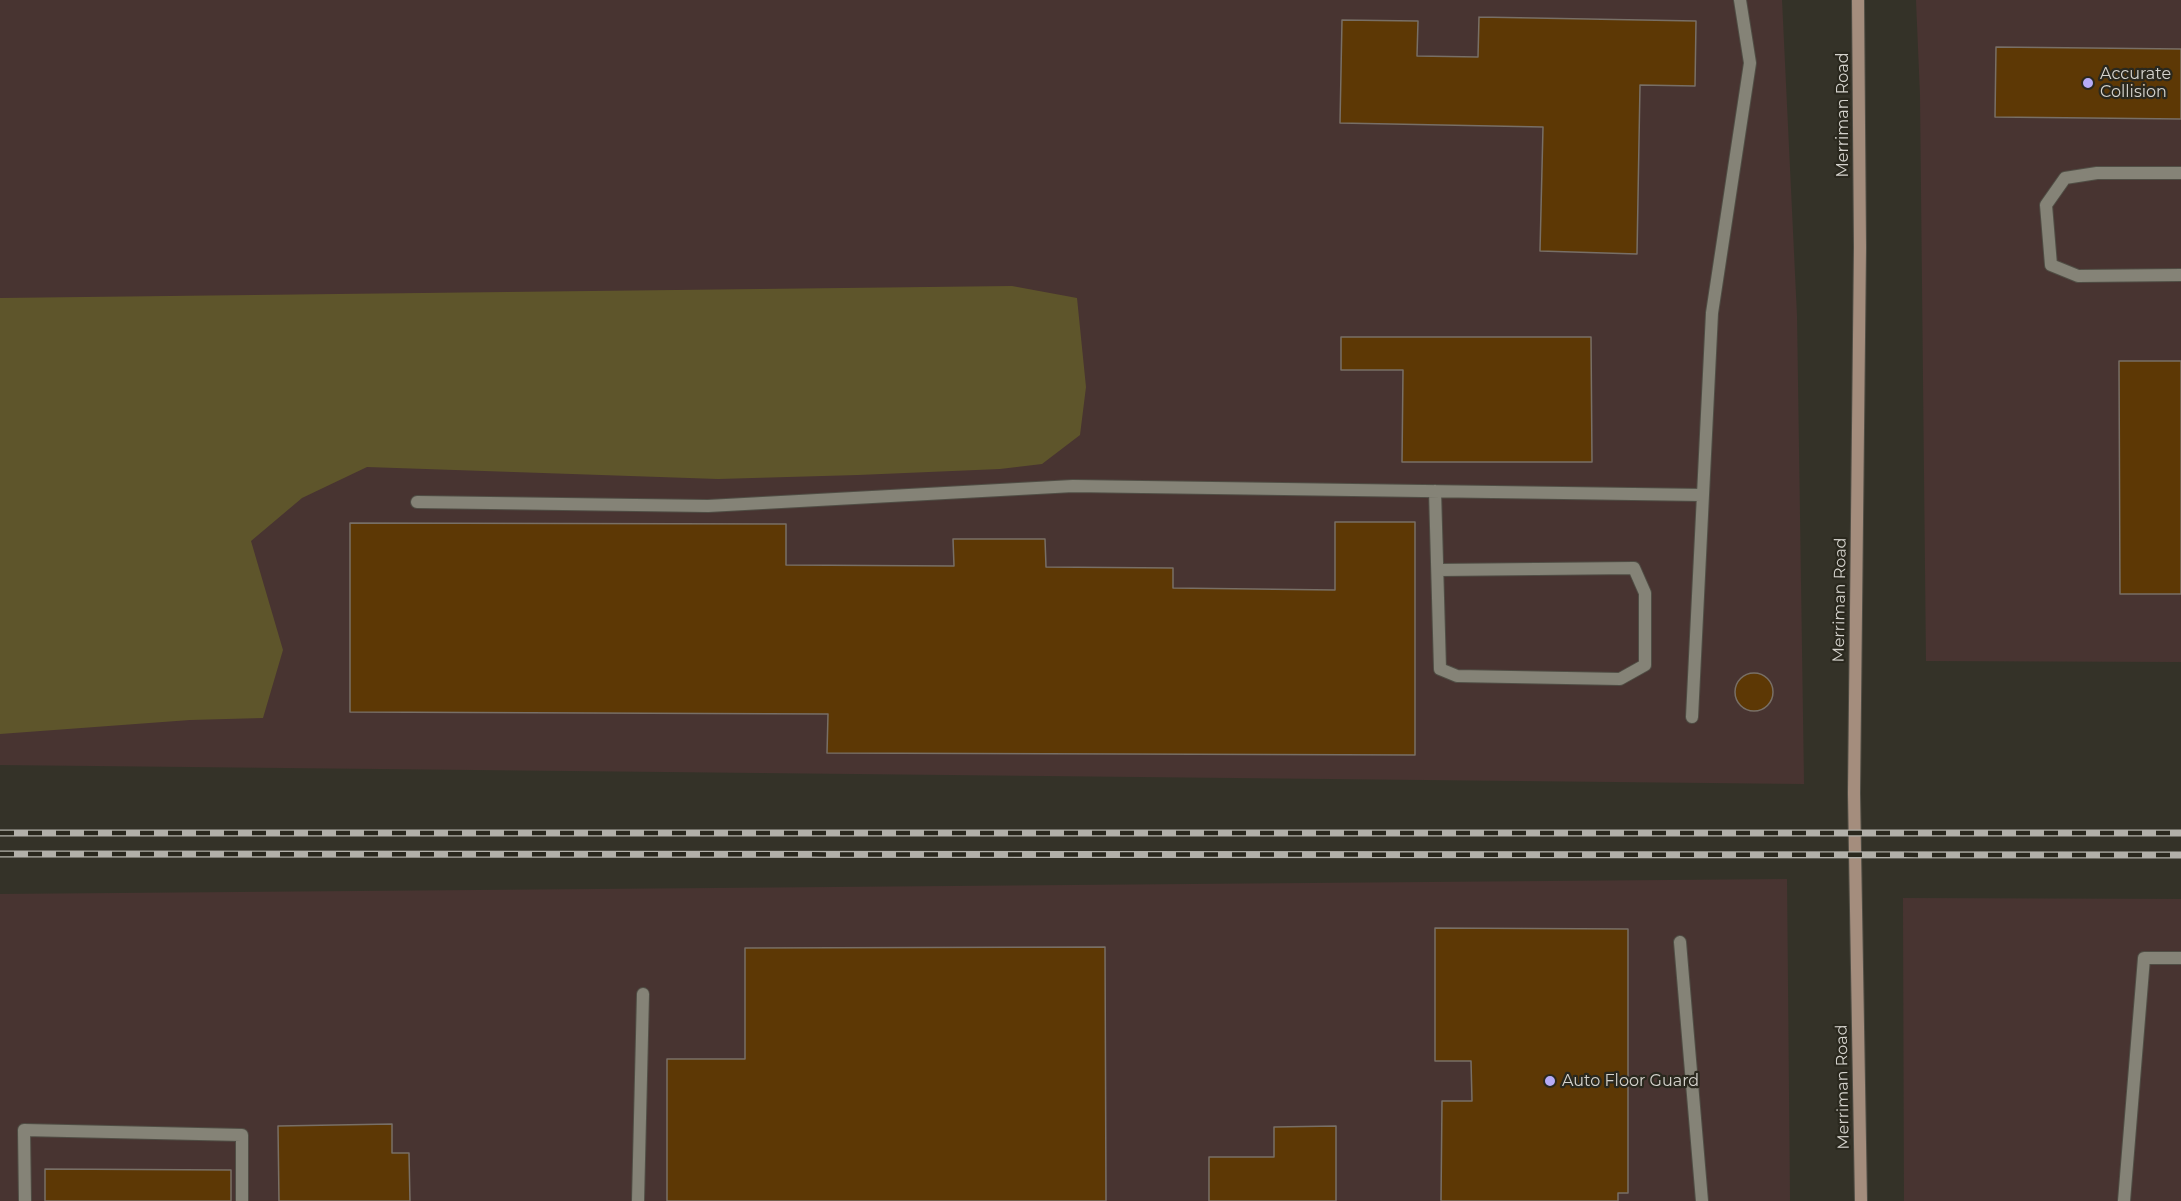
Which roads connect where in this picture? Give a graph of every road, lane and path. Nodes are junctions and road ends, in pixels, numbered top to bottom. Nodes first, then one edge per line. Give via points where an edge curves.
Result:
1 (1740, 0) edge
2 (1858, 0) edge
3 (2181, 173) edge
4 (2181, 274) edge
5 (1435, 491) junction
6 (1703, 495) junction
7 (417, 502) dead end
8 (1437, 570) junction
9 (1692, 717) dead end
10 (1680, 942) dead end
11 (2181, 958) edge
12 (643, 994) dead end
13 (25, 1201) edge
14 (242, 1201) edge
15 (638, 1201) edge
16 (1702, 1201) edge
17 (1861, 1201) edge
18 (2124, 1201) edge

1 - 6 lane via 1750,63 1712,313
2 - 17 main road, Merriman Road via 1860,247 1854,793
3 - 4 lane via 2097,173 2065,178 2046,205 2051,265 2078,276
5 - 6 lane
5 - 7 lane via 1073,486 708,506
5 - 8 lane
6 - 9 lane
8 - 8 lane via 1440,669 1457,676 1620,680 1645,665 1645,593 1634,568
10 - 16 lane
11 - 18 lane via 2144,958
12 - 15 lane
13 - 14 lane via 24,1130 242,1135

